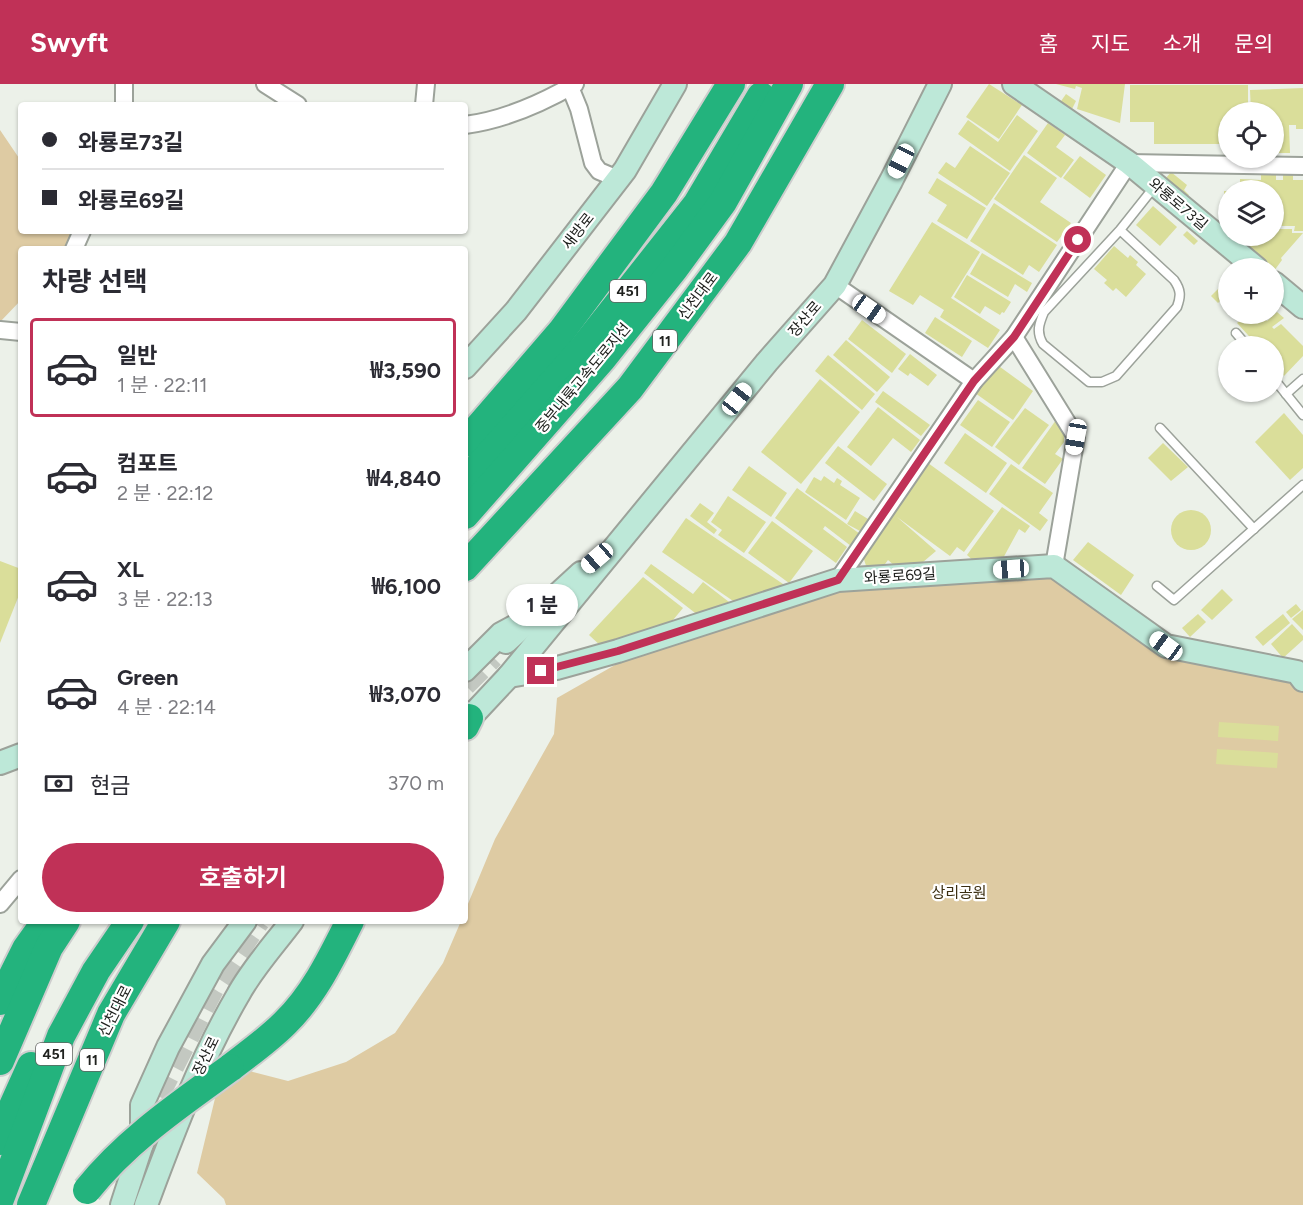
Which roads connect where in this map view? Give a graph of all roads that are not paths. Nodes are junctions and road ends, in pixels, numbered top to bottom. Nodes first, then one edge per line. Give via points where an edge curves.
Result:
1 (124, 84) edge
2 (265, 84) edge
3 (426, 84) edge
4 (675, 84) edge
5 (940, 84) edge
6 (1014, 84) edge
7 (573, 86) edge
8 (729, 86) edge
9 (829, 86) edge
10 (781, 87) edge
11 (124, 102) edge
12 (293, 102) edge
13 (424, 102) edge
14 (468, 125) edge
15 (1129, 163) junction
16 (1303, 166) edge
17 (618, 179) junction
18 (1156, 185) junction
19 (1120, 230) junction
20 (1244, 258) edge
21 (835, 285) junction
22 (1284, 292) edge
23 (1303, 308) edge
24 (0, 330) edge
25 (18, 332) edge
26 (1236, 333) dead end
27 (1239, 336) edge
28 (1014, 337) junction
29 (468, 364) edge
30 (1303, 379) edge
31 (974, 381) junction
32 (1284, 392) edge
33 (1286, 394) junction
34 (1303, 415) edge
35 (1160, 428) dead end
36 (468, 439) edge
37 (468, 479) edge
38 (1303, 485) edge
39 (468, 512) edge
40 (632, 528) junction
41 (1254, 529) junction
42 (468, 564) edge
43 (1054, 566) junction
44 (838, 580) junction
45 (1157, 586) dead end
46 (528, 619) junction
47 (506, 642) tunnel mouth
48 (468, 667) tunnel mouth
49 (509, 676) junction
50 (1303, 680) edge
51 (468, 720) edge
52 (18, 756) edge
53 (0, 763) edge
54 (18, 883) edge
55 (0, 904) edge
56 (44, 924) edge
57 (64, 924) edge
58 (106, 924) edge
59 (128, 924) edge
60 (163, 924) edge
61 (243, 924) edge
62 (290, 924) edge
63 (348, 924) edge
64 (0, 1001) edge
65 (0, 1061) edge
66 (158, 1096) tunnel mouth
67 (0, 1141) edge
68 (142, 1144) junction
69 (83, 1198) edge
70 (0, 1199) edge
71 (31, 1205) edge
72 (122, 1205) edge
73 (146, 1205) edge

1 - 11 street
2 - 12 street
3 - 13 street
4 - 17 main road, 새방로
5 - 21 main road, 장산로
6 - 15 main road, 와룡로73길
7 - 14 street via 546,100
7 - 17 street via 593,163 599,171
8 - 36 highway via 650,211 561,332
9 - 42 highway, 신천대로 / 11 via 738,243 630,388
10 - 37 highway, 중부내륙고속도로지선 / 451 via 697,204 584,347
10 - 39 highway, 중부내륙고속도로지선 / 451 via 723,202 674,269 602,359
15 - 16 street
15 - 18 main road, 와룡로73길
15 - 28 street
17 - 29 main road, 새방로 via 516,311
18 - 19 lane
18 - 20 main road, 와룡로73길
19 - 19 lane via 1044,312 1039,324 1038,335 1043,344 1089,382 1116,376 1181,298 1174,280
21 - 31 street
21 - 40 main road, 장산로
22 - 23 main road
24 - 25 street
26 - 27 lane
28 - 31 street
28 - 43 street via 1076,437
30 - 33 lane
31 - 44 street
32 - 33 lane
33 - 34 lane
35 - 41 lane
38 - 41 lane
40 - 46 main road, 장산로
40 - 49 main road, 장산로
41 - 45 lane via 1174,600
43 - 44 main road, 와룡로69길
43 - 50 main road via 1166,646 1297,672
44 - 49 main road, 와룡로69길 via 618,651
46 - 47 main road, 장산로
46 - 48 main road via 501,634
49 - 51 main road, 장산로
52 - 53 main road
54 - 55 street
56 - 64 highway
57 - 65 highway via 49,947
58 - 67 highway, 451 via 79,964
59 - 70 highway, 451 via 96,971 61,1036
60 - 71 highway, 신천대로 / 11 via 111,1014
61 - 68 main road via 213,964 168,1047 142,1105
62 - 73 main road, 장산로 via 239,993 201,1064
63 - 69 highway, bridge via 320,978 285,1023 145,1131 104,1169
66 - 68 main road
68 - 72 main road

